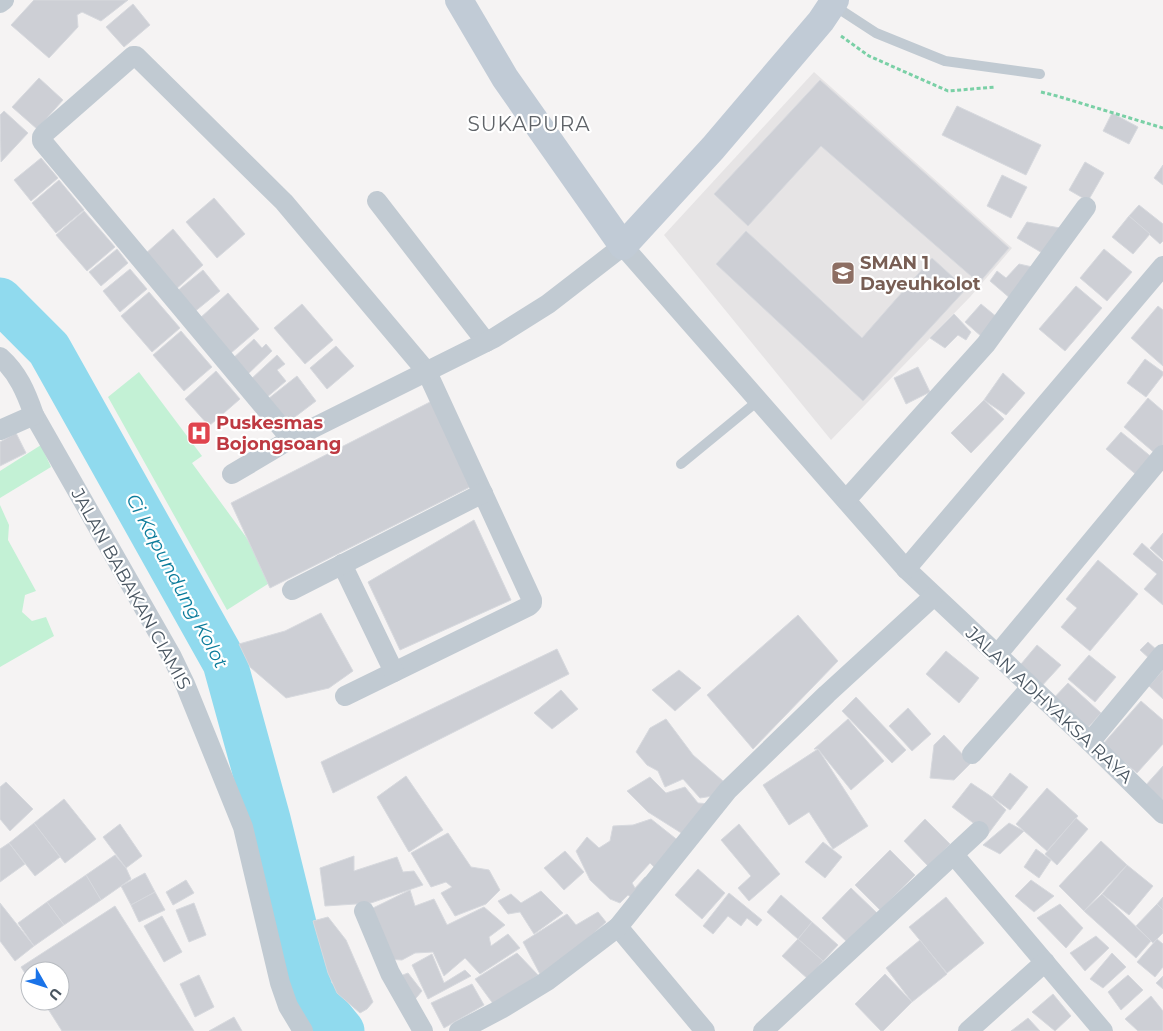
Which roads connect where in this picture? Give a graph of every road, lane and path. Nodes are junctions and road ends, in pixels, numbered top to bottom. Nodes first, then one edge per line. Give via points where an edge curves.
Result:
1 (4, 0) edge
2 (459, 0) edge
3 (834, 2) edge
4 (0, 3) edge
5 (1040, 74) dead end
6 (376, 201) dead end
7 (1086, 207) dead end
8 (623, 246) junction
9 (1163, 266) edge
10 (486, 342) junction
11 (0, 357) edge
12 (426, 372) junction
13 (759, 400) junction
14 (34, 415) junction
15 (0, 430) edge
16 (291, 439) junction
17 (1163, 456) edge
18 (681, 464) dead end
19 (232, 474) dead end
20 (483, 493) junction
21 (846, 500) junction
22 (342, 564) junction
23 (906, 569) junction
24 (292, 590) dead end
25 (934, 596) junction
26 (1163, 654) edge
27 (997, 655) junction
28 (394, 672) junction
29 (1031, 687) junction
30 (346, 696) dead end
31 (1090, 742) junction
32 (972, 754) dead end
33 (1163, 814) edge
34 (979, 831) dead end
35 (954, 855) junction
36 (364, 911) dead end
37 (618, 927) junction
38 (1045, 962) junction
39 (303, 1031) edge
40 (423, 1031) edge
41 (459, 1031) edge
42 (705, 1031) edge
43 (762, 1031) edge
44 (968, 1031) edge
45 (1103, 1031) edge

1 - 4 street
2 - 8 street via 505,78
3 - 5 lane via 876,33 945,61
3 - 8 street via 713,148
6 - 10 street
7 - 21 street via 986,344
8 - 10 street via 548,304
8 - 13 street, JALAN ADHYAKSA RAYA
9 - 23 street
10 - 12 street
11 - 14 street, JALAN BABAKAN CIAMIS via 16,374
12 - 16 street
12 - 16 street via 284,202 136,56 132,56 45,133 42,141
12 - 20 street
13 - 18 lane
13 - 21 street, JALAN ADHYAKSA RAYA
14 - 15 street
14 - 39 street, JALAN BABAKAN CIAMIS via 185,684 244,827 280,983 288,1006
16 - 19 street
17 - 27 street
20 - 22 street
20 - 28 street via 532,603
21 - 23 street, JALAN ADHYAKSA RAYA
22 - 24 street
22 - 28 street
23 - 25 street, JALAN ADHYAKSA RAYA
25 - 27 street, JALAN ADHYAKSA RAYA
25 - 37 street via 728,790
26 - 31 street
27 - 29 street, JALAN ADHYAKSA RAYA
28 - 30 street
29 - 31 street, JALAN ADHYAKSA RAYA
29 - 32 street
31 - 33 street, JALAN ADHYAKSA RAYA
34 - 35 street
35 - 38 street
35 - 43 street
36 - 40 street via 390,973
37 - 41 street via 547,981
37 - 42 street
38 - 44 street
38 - 45 street

